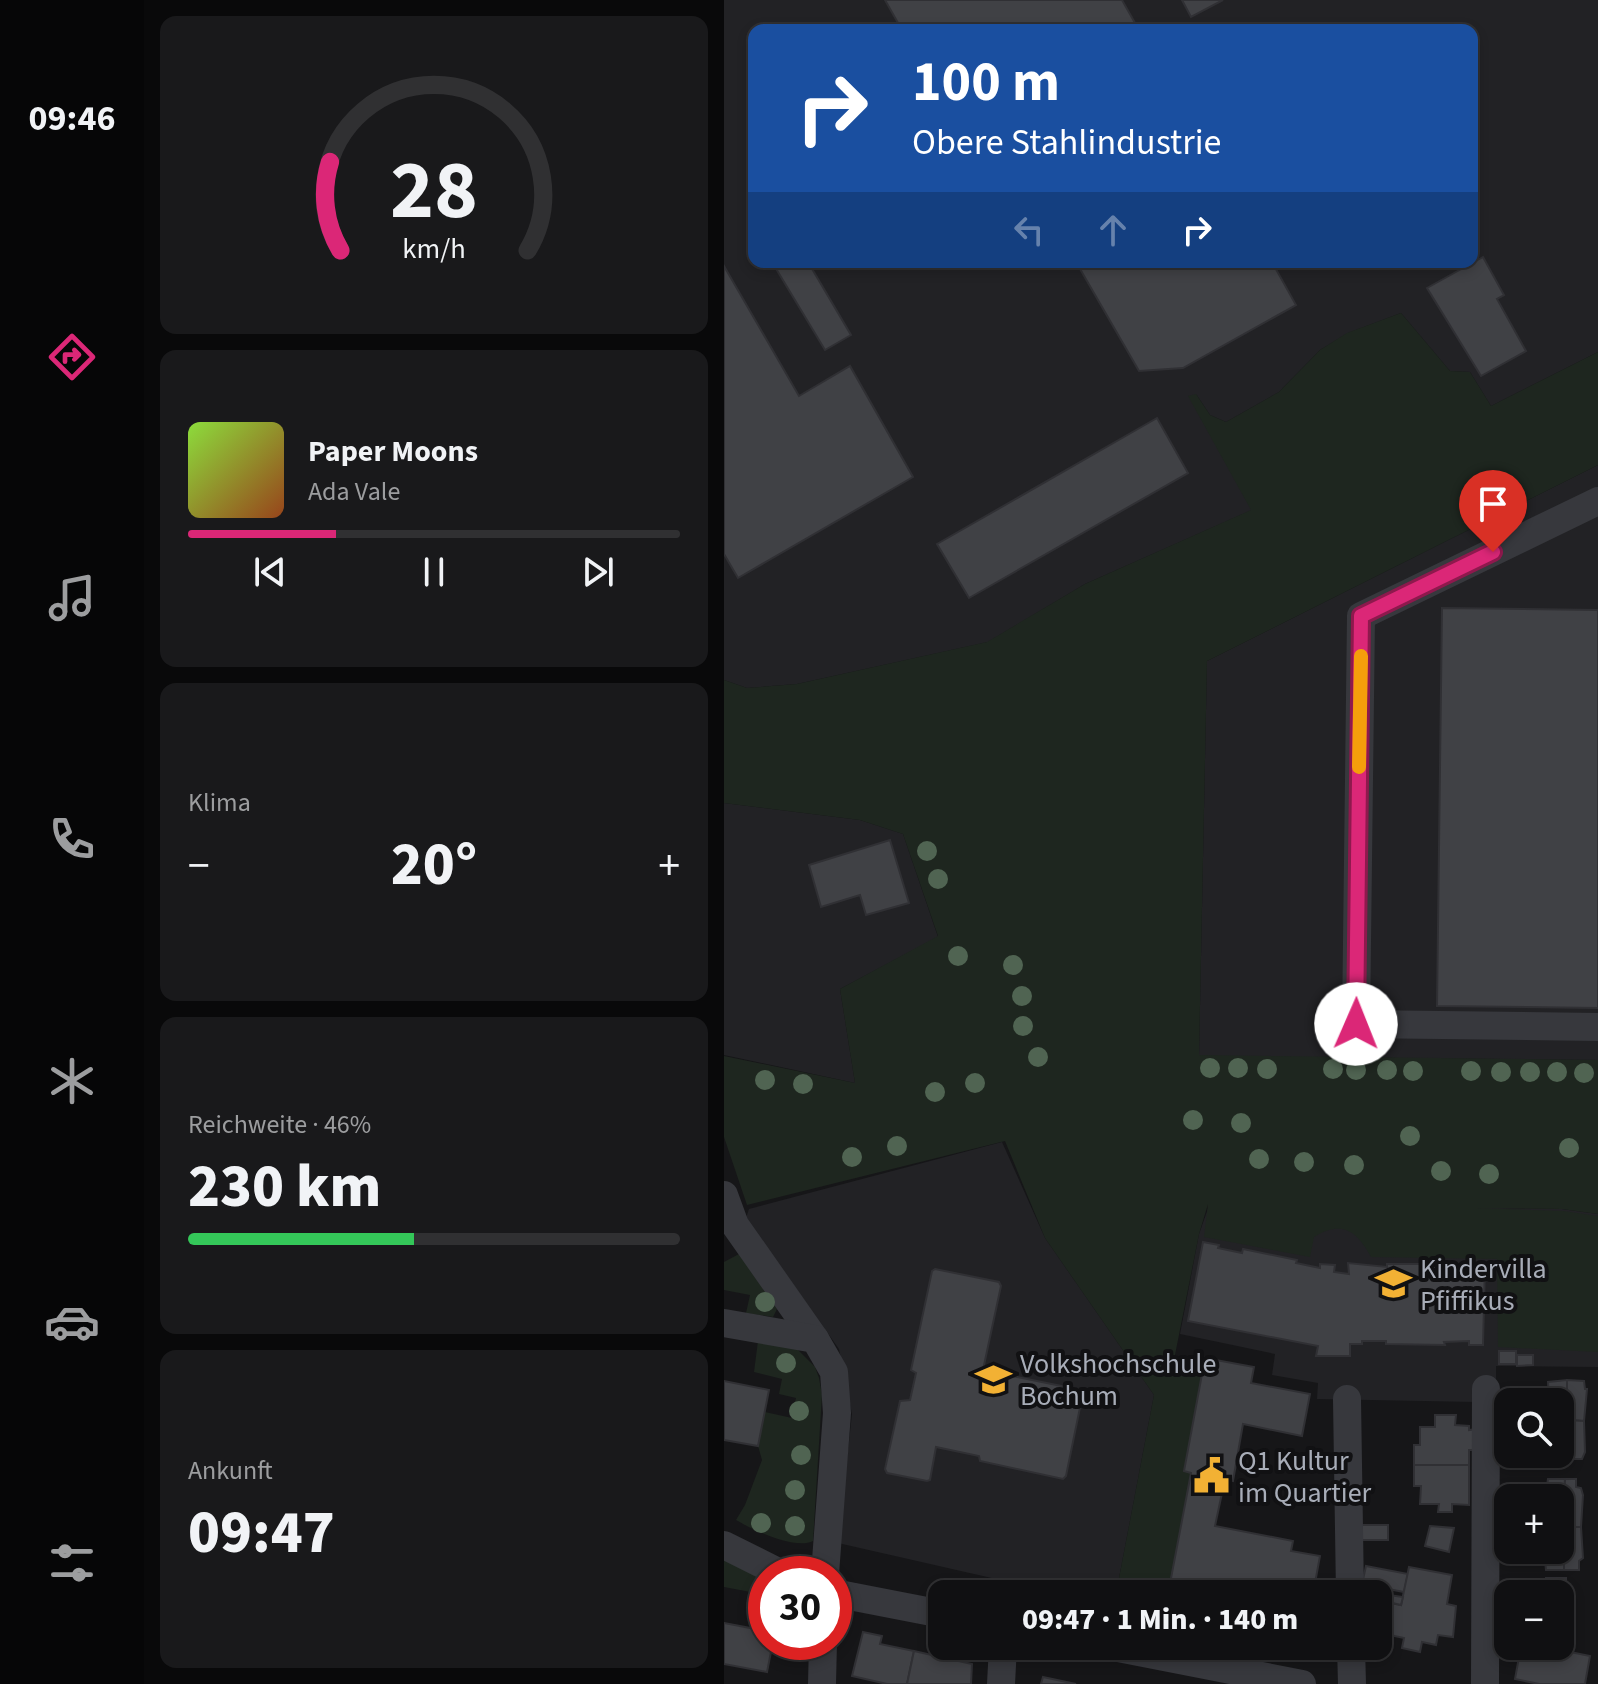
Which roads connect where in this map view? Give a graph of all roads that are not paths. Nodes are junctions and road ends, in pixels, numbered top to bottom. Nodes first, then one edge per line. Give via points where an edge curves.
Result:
1 (1598, 501) edge
2 (1598, 1027) edge
3 (724, 1195) edge
4 (724, 1323) edge
5 (815, 1339) junction
6 (1486, 1389) dead end
7 (1347, 1399) dead end
8 (724, 1545) edge
9 (826, 1556) edge
10 (748, 1557) edge
11 (1350, 1580) edge
12 (852, 1596) edge
13 (928, 1611) edge
14 (823, 1660) edge
15 (1002, 1660) edge
16 (1179, 1660) edge
17 (1351, 1660) edge
18 (822, 1684) edge
19 (1001, 1684) edge
20 (1302, 1684) edge
21 (1352, 1684) edge
22 (1485, 1684) edge

1 - 2 street via 1361,616 1356,1024
3 - 5 street via 735,1225
4 - 5 street
5 - 9 street via 834,1372 837,1413
6 - 22 street
7 - 11 street
8 - 10 street
12 - 13 street
14 - 18 street
15 - 19 street
16 - 20 street
17 - 21 street

